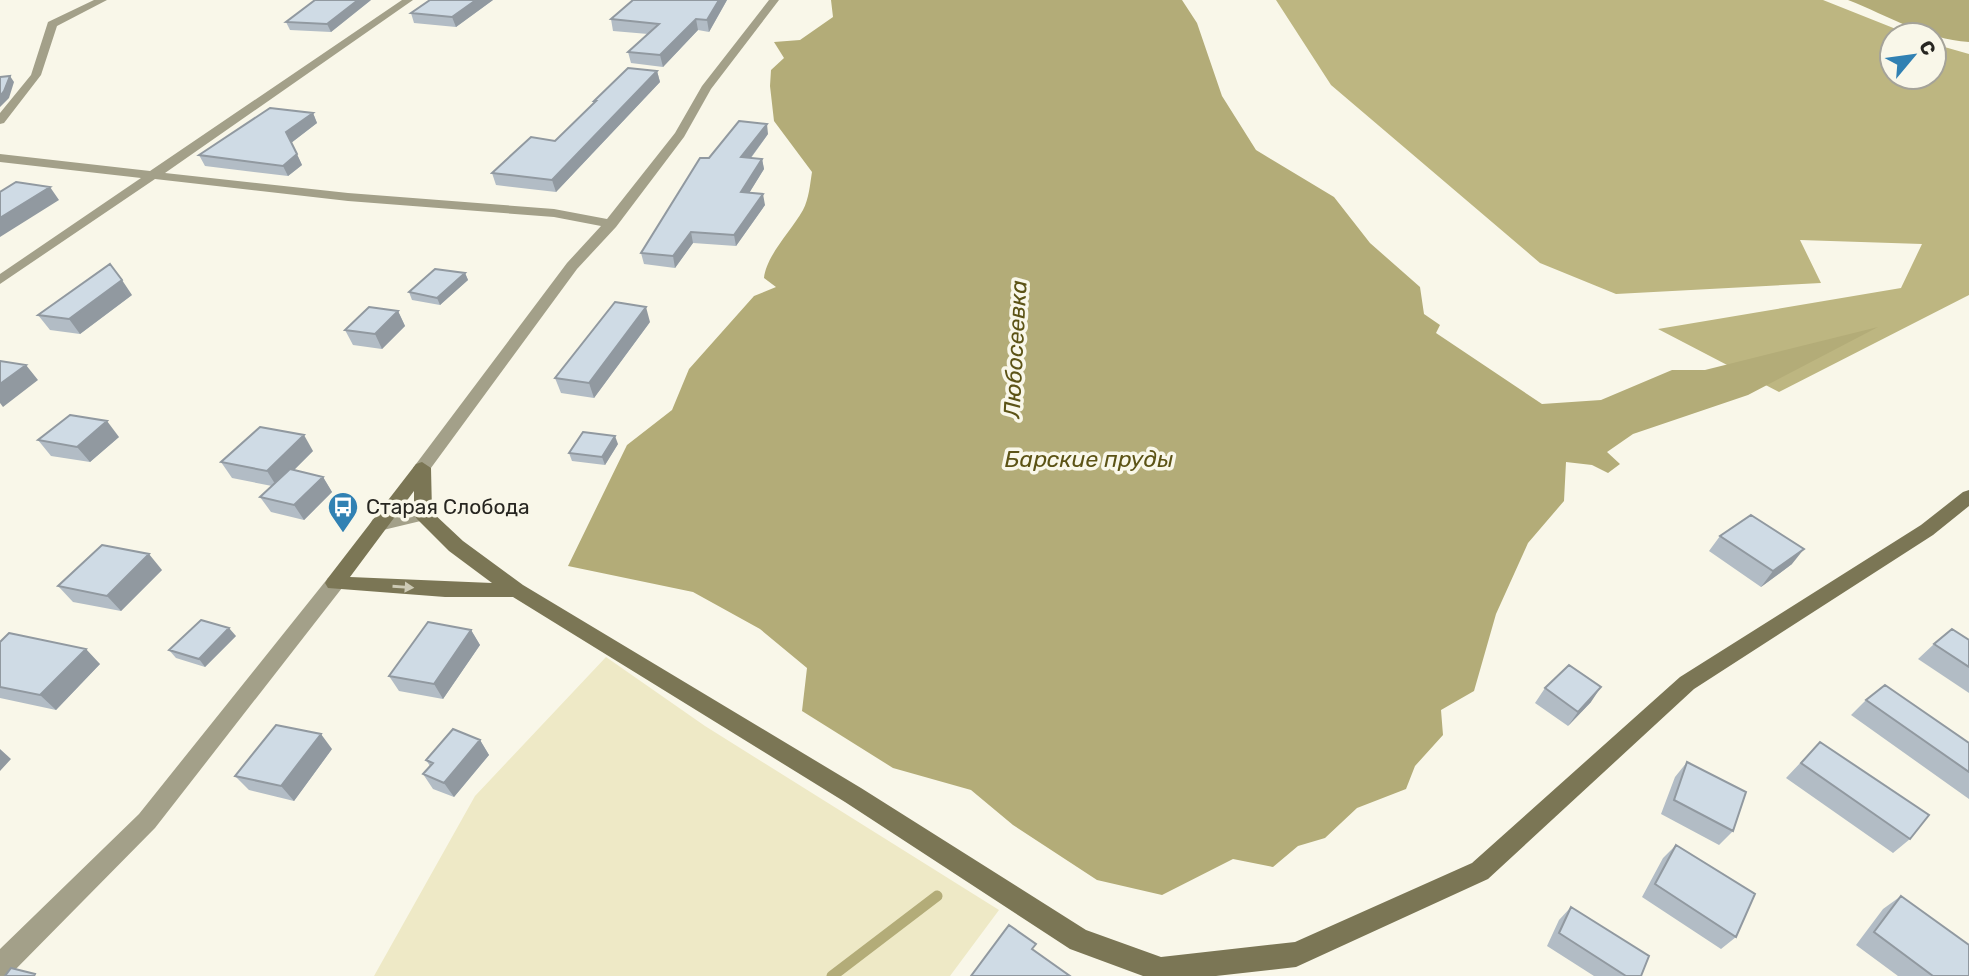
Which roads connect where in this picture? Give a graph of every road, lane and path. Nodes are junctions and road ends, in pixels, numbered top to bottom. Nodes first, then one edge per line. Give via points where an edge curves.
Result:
1 (102, 0) edge
2 (408, 0) edge
3 (774, 0) edge
4 (0, 121) edge
5 (0, 158) edge
6 (153, 176) junction
7 (611, 224) junction
8 (0, 280) edge
9 (422, 468) junction
10 (1969, 496) edge
11 (423, 514) junction
12 (379, 524) junction
13 (335, 583) junction
14 (516, 590) junction
15 (0, 967) edge
16 (1159, 973) edge

1 - 4 street via 52,24 36,75
2 - 6 street
3 - 7 street
5 - 6 street
6 - 7 street via 554,213
6 - 8 street
7 - 9 street via 572,266
9 - 11 street
9 - 12 street
10 - 16 street via 1927,530 1687,683 1479,871 1296,954
11 - 12 street
11 - 14 street via 456,546
12 - 13 street
13 -> 14 street
13 - 15 street via 147,821
14 - 16 street via 853,795 1079,940

